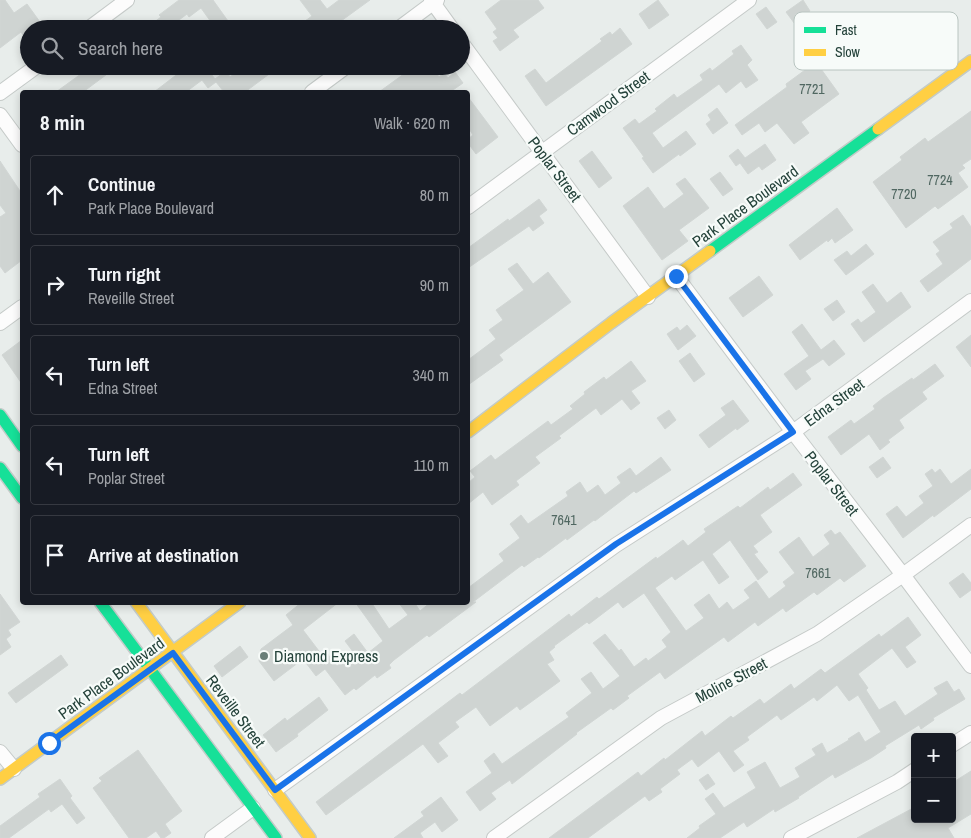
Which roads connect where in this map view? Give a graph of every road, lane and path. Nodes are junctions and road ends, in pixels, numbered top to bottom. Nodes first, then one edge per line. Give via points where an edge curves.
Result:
1 (127, 0) edge
2 (749, 0) edge
3 (434, 1) edge
4 (100, 20) edge
5 (410, 20) edge
6 (446, 20) edge
7 (470, 54) edge
8 (971, 61) edge
9 (25, 75) edge
10 (336, 75) edge
11 (315, 90) edge
12 (0, 93) edge
13 (0, 115) edge
14 (20, 142) edge
15 (541, 152) junction
16 (470, 205) edge
17 (676, 276) junction
18 (648, 296) junction
19 (971, 301) edge
20 (20, 308) edge
21 (0, 323) edge
22 (0, 415) edge
23 (470, 430) edge
24 (793, 432) junction
25 (20, 443) edge
26 (0, 468) edge
27 (20, 495) edge
28 (971, 525) edge
29 (903, 575) junction
30 (102, 605) edge
31 (138, 605) edge
32 (236, 605) edge
33 (173, 653) junction
34 (971, 666) edge
35 (150, 670) junction
36 (971, 733) edge
37 (956, 742) edge
38 (0, 752) edge
39 (14, 769) junction
40 (911, 773) edge
41 (0, 779) edge
42 (275, 790) junction
43 (253, 808) junction
44 (212, 838) edge
45 (276, 838) edge
46 (310, 838) edge
47 (494, 838) edge
48 (791, 838) edge

1 - 4 street
2 - 15 street, Camwood Street
3 - 5 street
3 - 6 street
7 - 15 street, Poplar Street
8 - 17 main road, Park Place Boulevard
9 - 12 street
10 - 11 street
13 - 14 street
15 - 16 street, Camwood Street
15 - 18 street, Poplar Street
17 - 18 main road, Park Place Boulevard
17 - 24 street, Poplar Street
18 - 23 main road, Park Place Boulevard
19 - 24 street, Edna Street
20 - 21 street
22 - 25 main road
24 - 29 street, Poplar Street
24 - 42 street, Edna Street via 616,544
26 - 27 main road
28 - 29 street, Moline Street
29 - 34 street, Poplar Street
29 - 47 street, Moline Street via 817,634 661,718
30 - 35 main road
31 - 33 main road, Reveille Street
32 - 33 main road, Park Place Boulevard
33 - 35 main road, Park Place Boulevard
33 - 42 main road, Reveille Street
35 - 39 main road, Park Place Boulevard
35 - 43 main road
36 - 37 street
38 - 39 street
39 - 41 main road, Park Place Boulevard
40 - 48 street
42 - 46 main road, Reveille Street
43 - 44 street
43 - 45 main road

